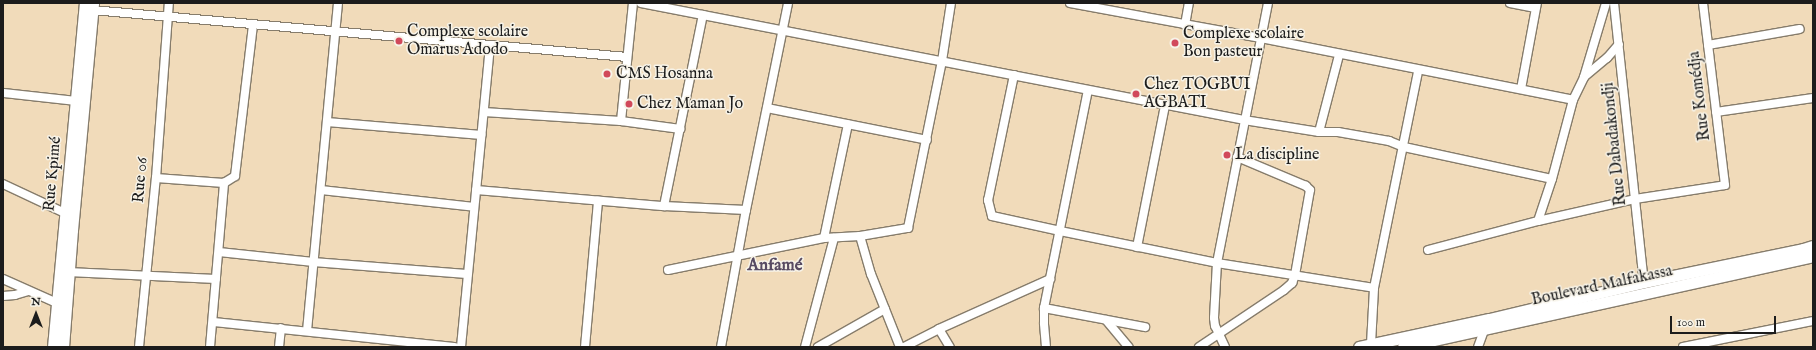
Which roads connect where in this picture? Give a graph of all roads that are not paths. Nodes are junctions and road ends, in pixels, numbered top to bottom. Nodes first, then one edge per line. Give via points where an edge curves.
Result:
1 (169, 3) edge
2 (338, 3) edge
3 (633, 3) edge
4 (641, 3) edge
5 (788, 3) edge
6 (952, 3) edge
7 (1070, 3) edge
8 (1189, 3) edge
9 (1268, 3) edge
10 (1510, 3) edge
11 (1606, 3) edge
12 (1614, 3) edge
13 (1703, 3) edge
14 (90, 5) edge
15 (1537, 6) edge
16 (1108, 7) edge
17 (703, 15) junction
18 (168, 16) junction
19 (253, 24) junction
20 (1185, 25) junction
21 (1800, 29) dead end
22 (782, 30) junction
23 (336, 32) junction
24 (1261, 38) junction
25 (1618, 44) junction
26 (490, 45) junction
27 (1708, 45) junction
28 (1339, 55) junction
29 (627, 57) junction
30 (942, 61) junction
31 (1418, 70) junction
32 (1014, 75) junction
33 (1584, 77) junction
34 (1521, 89) junction
35 (1088, 90) junction
36 (3, 94) edge
37 (1813, 98) edge
38 (1573, 100) junction
39 (75, 101) junction
40 (1165, 104) junction
41 (767, 108) junction
42 (484, 112) junction
43 (1716, 112) junction
44 (1244, 120) junction
45 (621, 121) junction
46 (327, 122) junction
47 (848, 124) junction
48 (680, 129) junction
49 (1319, 132) junction
50 (481, 135) junction
51 (927, 140) junction
52 (1404, 147) junction
53 (1237, 157) junction
54 (156, 178) junction
55 (1552, 179) junction
56 (224, 183) junction
57 (3, 184) edge
58 (321, 190) junction
59 (476, 190) junction
60 (1635, 199) junction
61 (598, 200) junction
62 (664, 206) junction
63 (474, 207) junction
64 (746, 210) junction
65 (65, 213) junction
66 (1538, 220) junction
67 (1060, 232) junction
68 (860, 236) junction
69 (824, 238) junction
70 (834, 238) junction
71 (1137, 247) junction
72 (1428, 250) dead end
73 (219, 252) junction
74 (1809, 252) edge
75 (738, 254) junction
76 (313, 262) junction
77 (1217, 263) junction
78 (668, 270) dead end
79 (68, 272) junction
80 (467, 274) junction
81 (146, 275) junction
82 (1295, 275) junction
83 (216, 279) junction
84 (1050, 279) junction
85 (3, 280) edge
86 (1644, 282) junction
87 (1374, 288) junction
88 (28, 291) junction
89 (3, 296) edge
90 (57, 303) junction
91 (1044, 308) junction
92 (885, 309) junction
93 (1106, 320) junction
94 (1813, 321) edge
95 (213, 322) junction
96 (1487, 324) junction
97 (1145, 327) dead end
98 (281, 328) junction
99 (939, 329) junction
100 (307, 332) junction
101 (1218, 334) junction
102 (359, 338) junction
103 (1371, 344) junction
104 (433, 346) edge
105 (53, 347) edge
106 (63, 347) edge
107 (139, 347) edge
108 (210, 347) edge
109 (279, 347) edge
110 (358, 347) edge
111 (455, 347) edge
112 (461, 347) edge
113 (585, 347) edge
114 (721, 347) edge
115 (805, 347) edge
116 (818, 347) edge
117 (900, 347) edge
118 (904, 347) edge
119 (950, 347) edge
120 (1046, 347) edge
121 (1129, 347) edge
122 (1199, 347) edge
123 (1225, 347) edge
124 (1359, 347) edge
125 (1403, 347) edge
126 (1478, 347) edge
127 (1683, 347) edge

1 - 18 street, Rue 06
2 - 23 street
3 - 29 street
4 - 17 street
5 - 22 street
6 - 30 street
7 - 16 street
8 - 20 street
9 - 24 street
10 - 15 street
11 - 33 street
12 - 25 street, Rue Dabadakondji
13 - 27 street, Rue Komédja
14 - 18 street
14 - 39 main road, Rue Kpimé
14 - 79 main road, Rue Kpimé
15 - 34 street
16 - 20 street
17 - 22 street
17 - 48 street
18 - 19 street
18 - 54 street, Rue 06
19 - 23 street
19 - 56 street via 236,173
20 - 24 street
21 - 27 street
22 - 30 street
22 - 41 street
23 - 26 street
23 - 46 street
24 - 28 street
24 - 44 street
25 - 33 street via 1607,58
25 - 60 street, Rue Dabadakondji
26 - 29 street
26 - 42 street
27 - 43 street, Rue Komédja
28 - 31 street
28 - 49 street
29 - 45 street
30 - 32 street
30 - 51 street
31 - 34 street
31 - 52 street
32 - 35 street
32 - 67 street via 988,200 989,209 992,216
33 - 38 street
34 - 38 street
35 - 40 street
35 - 67 street
36 - 39 street
37 - 43 street
38 - 55 street
39 - 65 main road, Rue Kpimé
40 - 44 street
40 - 71 street
41 - 47 street
41 - 64 street
42 - 45 street
42 - 50 street
43 - 60 street, Rue Komédja via 1725,185
44 - 49 street
44 - 53 street
45 - 48 street
46 - 50 street
46 - 58 street
47 - 51 street
47 - 69 street
48 - 62 street
49 - 52 street via 1338,132 1389,141
50 - 59 street
51 - 68 street via 908,228
52 - 55 street
52 - 87 street
53 - 77 street
53 - 82 street via 1310,190
54 - 56 street
54 - 81 street, Rue 06
55 - 66 street
56 - 73 street
57 - 65 street
58 - 63 street
58 - 76 street
59 - 61 street
59 - 63 street
60 - 66 street
60 - 86 street, Rue Dabadakondji
61 - 62 street
61 - 113 street
62 - 64 street
63 - 80 street
64 - 75 street
65 - 90 main road, Rue Kpimé
66 - 72 street
67 - 71 street
67 - 84 street
68 - 70 street
68 - 92 street
69 - 70 street
69 - 75 street
70 - 115 street
71 - 77 street
73 - 76 street
73 - 83 street
74 - 86 main road
74 - 96 main road, Boulevard Malfakassa
75 - 78 street
75 - 114 street
76 - 80 street
76 - 100 street
77 - 82 street
77 - 101 street via 1214,318
79 - 81 street
79 - 106 main road, Rue Kpimé
80 - 112 street
81 - 83 street
81 - 107 street, Rue 06
82 - 87 street
82 - 101 street via 1289,287
83 - 95 street
84 - 91 street
84 - 99 street
85 - 88 street
86 - 96 main road
87 - 103 street
88 - 89 street
88 - 90 street
90 - 105 main road, Rue Kpimé
91 - 93 street
91 - 120 street
92 - 116 street
92 - 117 street
93 - 97 street
93 - 121 street
94 - 127 street
95 - 98 street
95 - 108 street
96 - 103 main road, Boulevard Malfakassa
96 - 125 main road, Boulevard Malfakassa
96 - 126 street
98 - 100 street
98 - 109 street
99 - 118 street
99 - 119 street
100 - 102 street
101 - 122 street
101 - 123 street
102 - 104 street
102 - 110 street
103 - 124 main road, Boulevard Malfakassa
104 - 111 street

